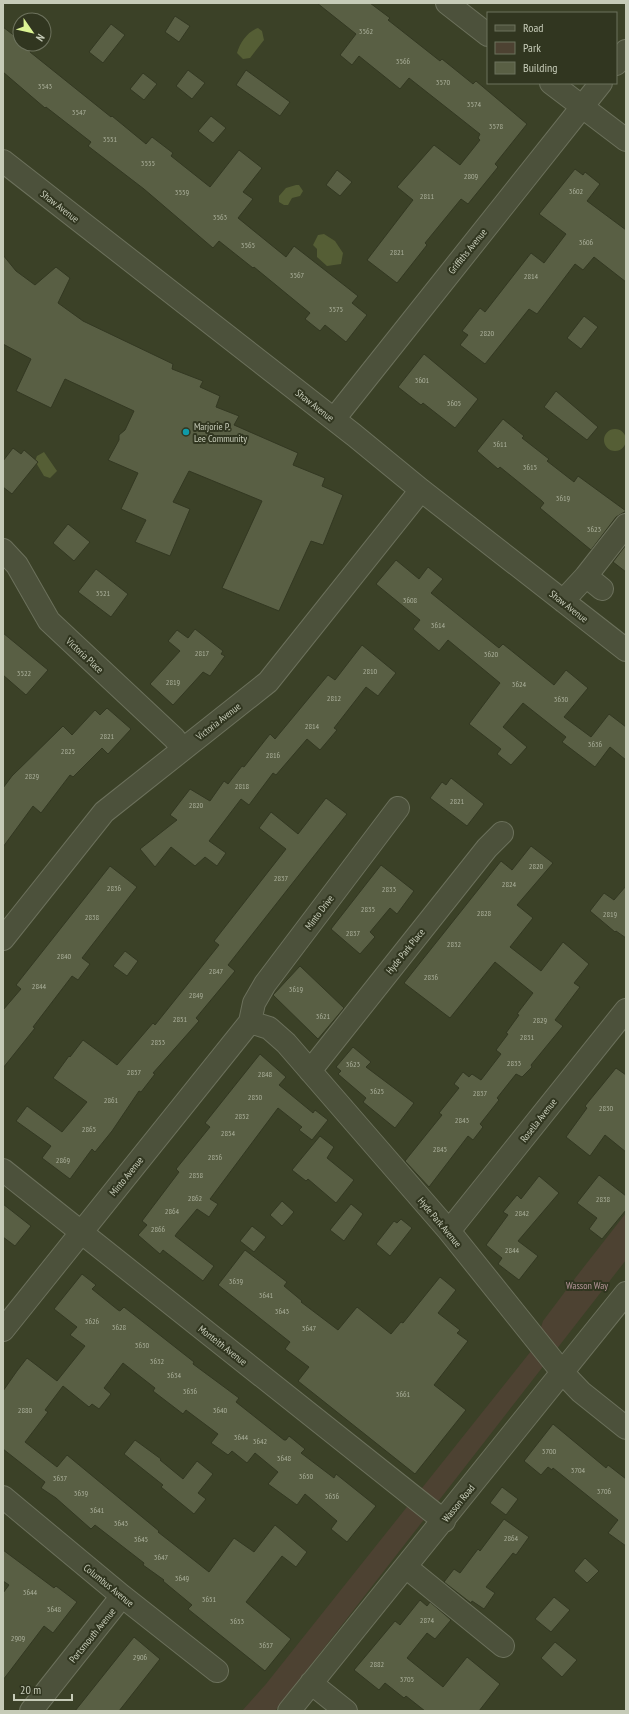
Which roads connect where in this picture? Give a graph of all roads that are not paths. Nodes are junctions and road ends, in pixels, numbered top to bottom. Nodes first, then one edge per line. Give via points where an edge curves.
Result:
1 (447, 3) edge
2 (487, 34) edge
3 (626, 51) edge
4 (617, 63) edge
5 (552, 84) edge
6 (600, 84) edge
7 (582, 106) junction
8 (626, 140) edge
9 (3, 162) edge
10 (334, 419) junction
11 (421, 490) junction
12 (626, 525) edge
13 (3, 550) edge
14 (563, 601) junction
15 (626, 650) edge
16 (182, 748) junction
17 (398, 808) dead end
18 (502, 833) dead end
19 (3, 939) edge
20 (626, 1010) edge
21 (250, 1022) junction
22 (310, 1071) junction
23 (3, 1170) edge
24 (449, 1231) junction
25 (81, 1232) junction
26 (626, 1293) edge
27 (3, 1330) edge
28 (562, 1372) junction
29 (626, 1428) edge
30 (3, 1498) edge
31 (444, 1521) junction
32 (406, 1567) junction
33 (122, 1596) junction
34 (503, 1646) dead end
35 (217, 1671) dead end
36 (311, 1683) junction
37 (31, 1711) edge
38 (289, 1711) edge
39 (346, 1711) edge

1 - 2 street
3 - 4 street
5 - 7 street
6 - 7 street, Griffiths Avenue
7 - 8 street
7 - 10 street, Griffiths Avenue
9 - 10 street, Shaw Avenue
10 - 11 street, Shaw Avenue
11 - 14 street, Shaw Avenue
11 - 16 street, Victoria Avenue via 268,682
12 - 14 street via 594,583
13 - 16 street, Victoria Place via 17,565 49,621
14 - 15 street, Shaw Avenue
16 - 19 street, Victoria Avenue via 104,812
17 - 21 street, Minto Drive via 265,984 254,1003
18 - 22 street, Hyde Park Place via 487,848
20 - 24 street, Rosella Avenue
21 - 22 street, Hyde Park Avenue via 269,1028
21 - 25 street, Minto Avenue
22 - 24 street, Hyde Park Avenue
23 - 25 street, Monteith Avenue
24 - 28 street, Hyde Park Avenue
25 - 27 street, Minto Avenue
25 - 31 street, Monteith Avenue
26 - 28 street, Wasson Road
28 - 29 street, Hyde Park Avenue via 580,1392
28 - 31 street, Wasson Road
30 - 33 street, Columbus Avenue
31 - 32 street, Wasson Road
32 - 34 street
32 - 36 street, Wasson Road
33 - 35 street, Columbus Avenue
33 - 37 street, Portsmouth Avenue
36 - 38 street, Wasson Road
36 - 39 street

